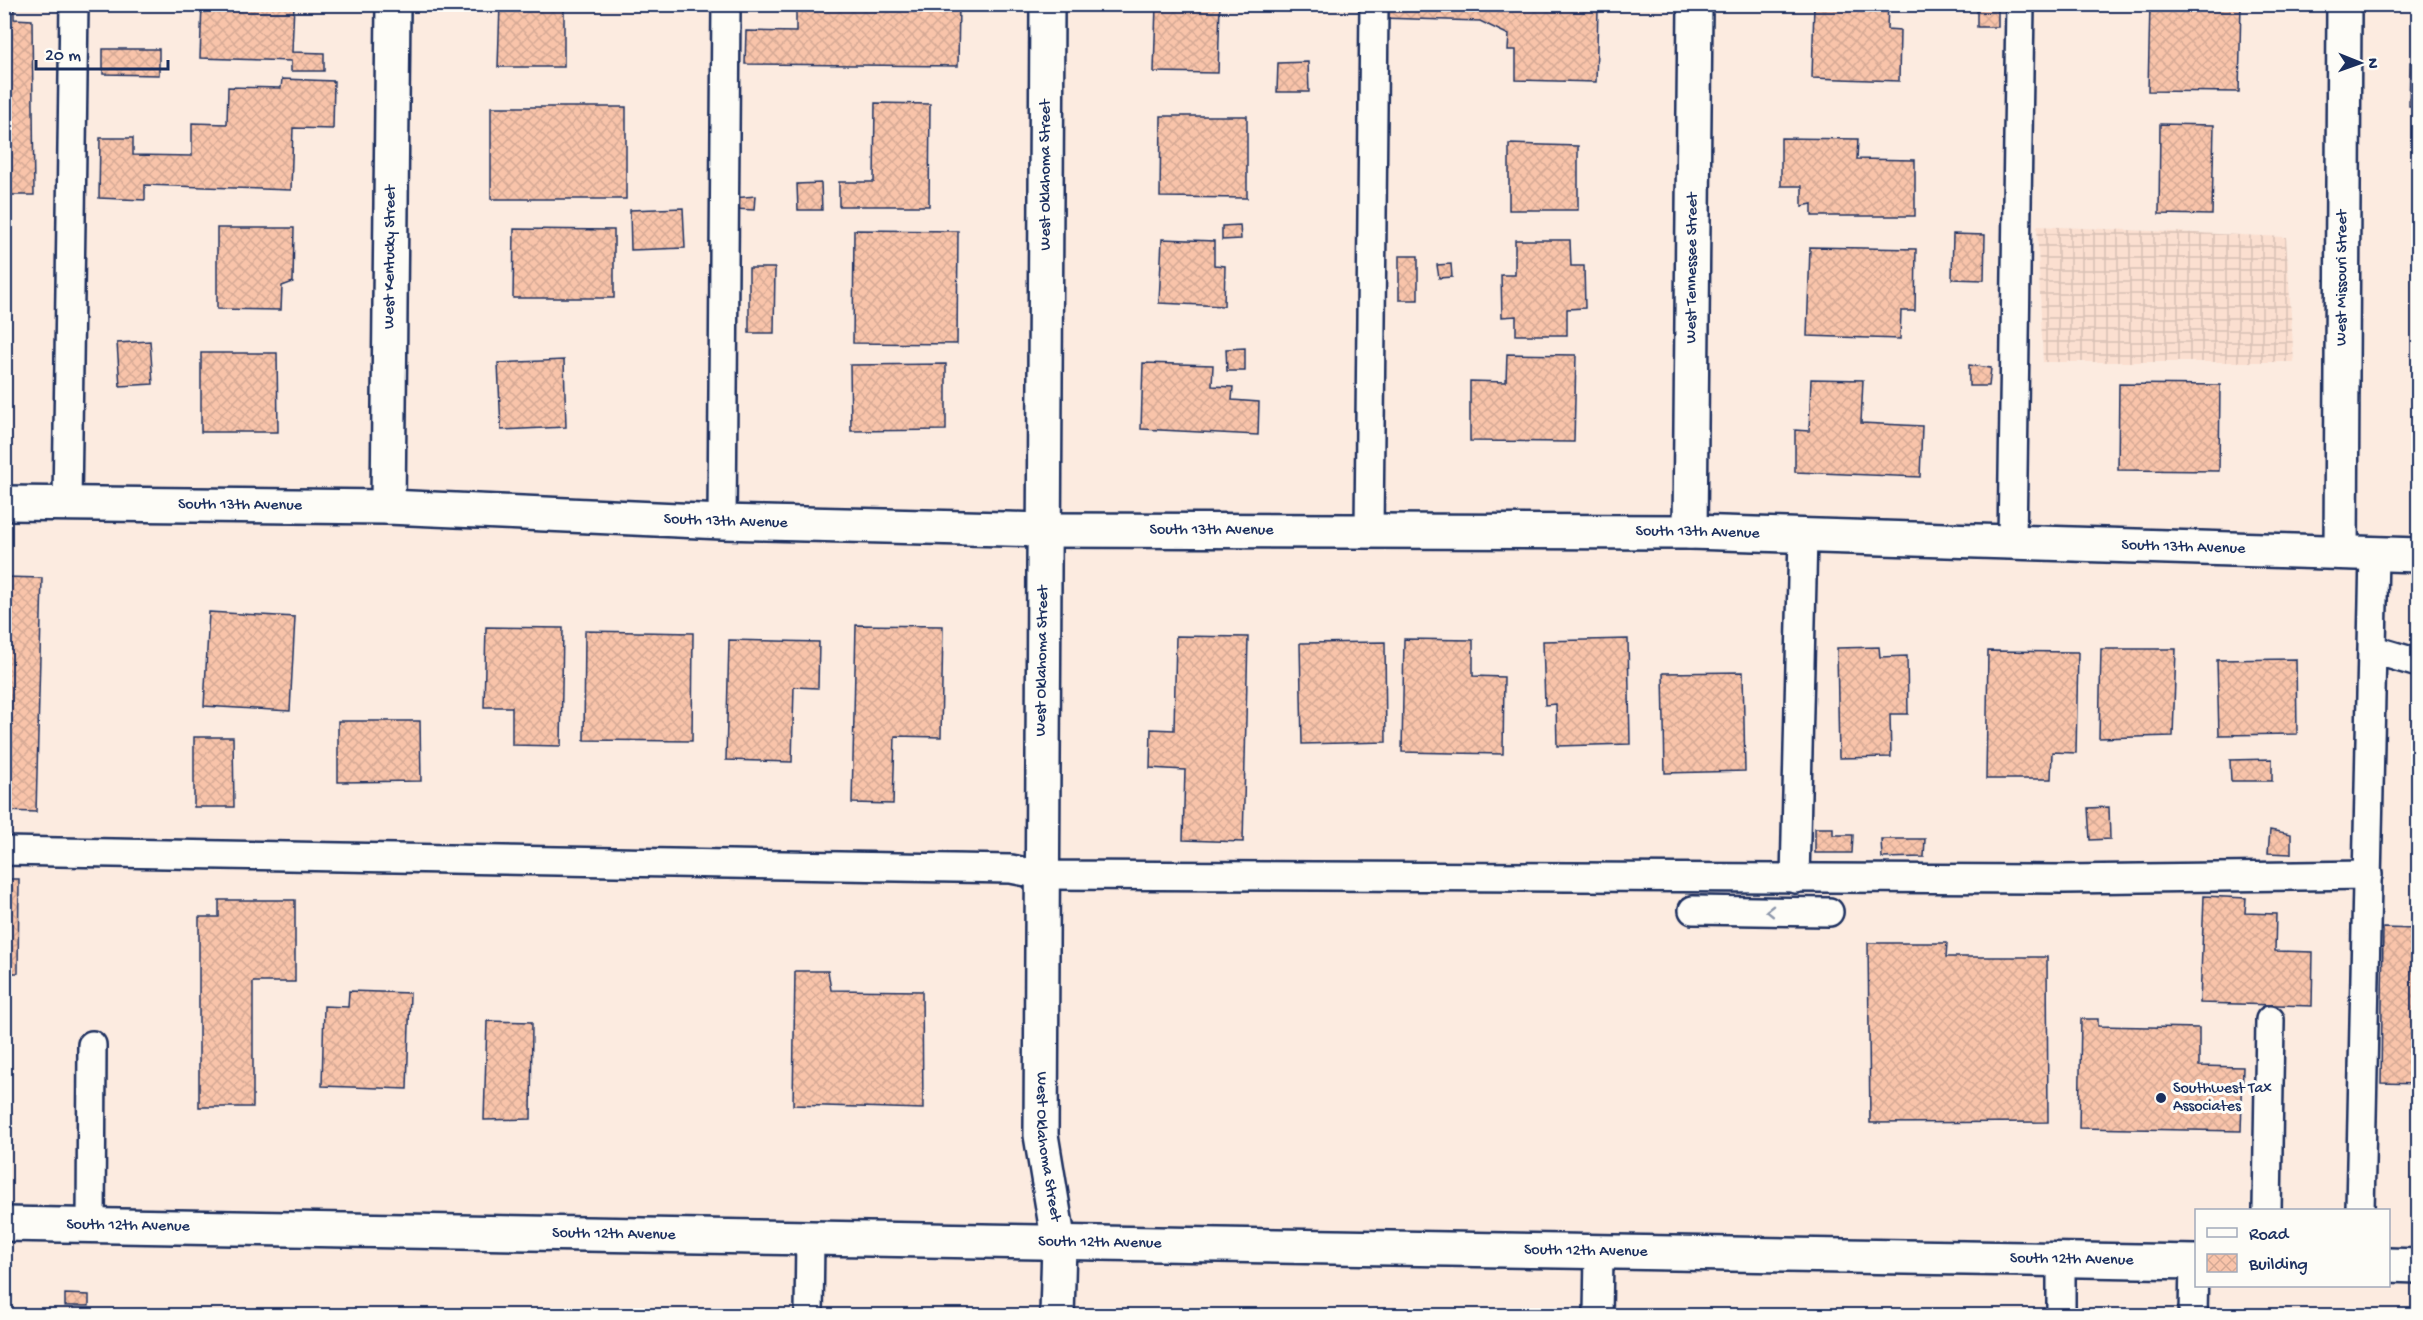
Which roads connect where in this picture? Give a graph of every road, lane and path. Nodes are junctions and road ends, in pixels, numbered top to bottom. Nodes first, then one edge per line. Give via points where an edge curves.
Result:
1 (74, 4) edge
2 (393, 4) edge
3 (726, 4) edge
4 (1047, 4) edge
5 (1374, 4) edge
6 (1695, 4) edge
7 (2020, 4) edge
8 (2344, 4) edge
9 (4, 503) edge
10 (67, 504) junction
11 (388, 507) junction
12 (722, 522) junction
13 (1045, 531) junction
14 (1369, 532) junction
15 (1690, 532) junction
16 (1803, 536) junction
17 (2012, 540) junction
18 (2341, 552) junction
19 (2374, 554) junction
20 (2418, 555) edge
21 (2374, 650) junction
22 (2418, 663) edge
23 (4, 851) edge
24 (1041, 875) junction
25 (2368, 875) junction
26 (1795, 879) junction
27 (1692, 910) dead end
28 (1829, 912) dead end
29 (2270, 1020) dead end
30 (92, 1045) dead end
31 (2267, 1209) edge
32 (2360, 1209) edge
33 (4, 1224) edge
34 (91, 1225) junction
35 (810, 1239) junction
36 (1059, 1244) junction
37 (1599, 1253) junction
38 (2061, 1259) junction
39 (2195, 1262) edge
40 (2390, 1265) edge
41 (2418, 1266) edge
42 (809, 1316) edge
43 (1057, 1316) edge
44 (1598, 1316) edge
45 (2061, 1316) edge
46 (2193, 1316) edge

1 - 10 lane
2 - 11 street, West Kentucky Street
3 - 12 lane
4 - 13 street, West Oklahoma Street
5 - 14 lane
6 - 15 street, West Tennessee Street
7 - 17 lane
8 - 18 street, West Missouri Street
9 - 10 street, South 13th Avenue
10 - 11 street, South 13th Avenue
11 - 12 street, South 13th Avenue
12 - 13 street, South 13th Avenue
13 - 14 street, South 13th Avenue
13 - 24 street, West Oklahoma Street
14 - 15 street, South 13th Avenue
15 - 16 street, South 13th Avenue
16 - 17 street, South 13th Avenue
16 - 26 lane
17 - 18 street, South 13th Avenue
18 - 19 street, South 13th Avenue
19 - 20 street, South 13th Avenue
19 - 21 lane
21 - 22 lane
21 - 25 lane
23 - 24 lane via 1011,869
24 - 26 lane
24 - 36 street, West Oklahoma Street via 1041,1135
25 - 26 lane
25 - 32 lane
28 -> 27 lane
29 - 31 lane
30 - 34 lane
33 - 34 street, South 12th Avenue
34 - 35 street, South 12th Avenue
35 - 36 street, South 12th Avenue
35 - 42 lane
36 - 37 street, South 12th Avenue
36 - 43 street, West Oklahoma Street
37 - 38 street, South 12th Avenue
37 - 44 lane
38 - 39 street, South 12th Avenue
38 - 45 lane
39 - 46 lane
40 - 41 street

